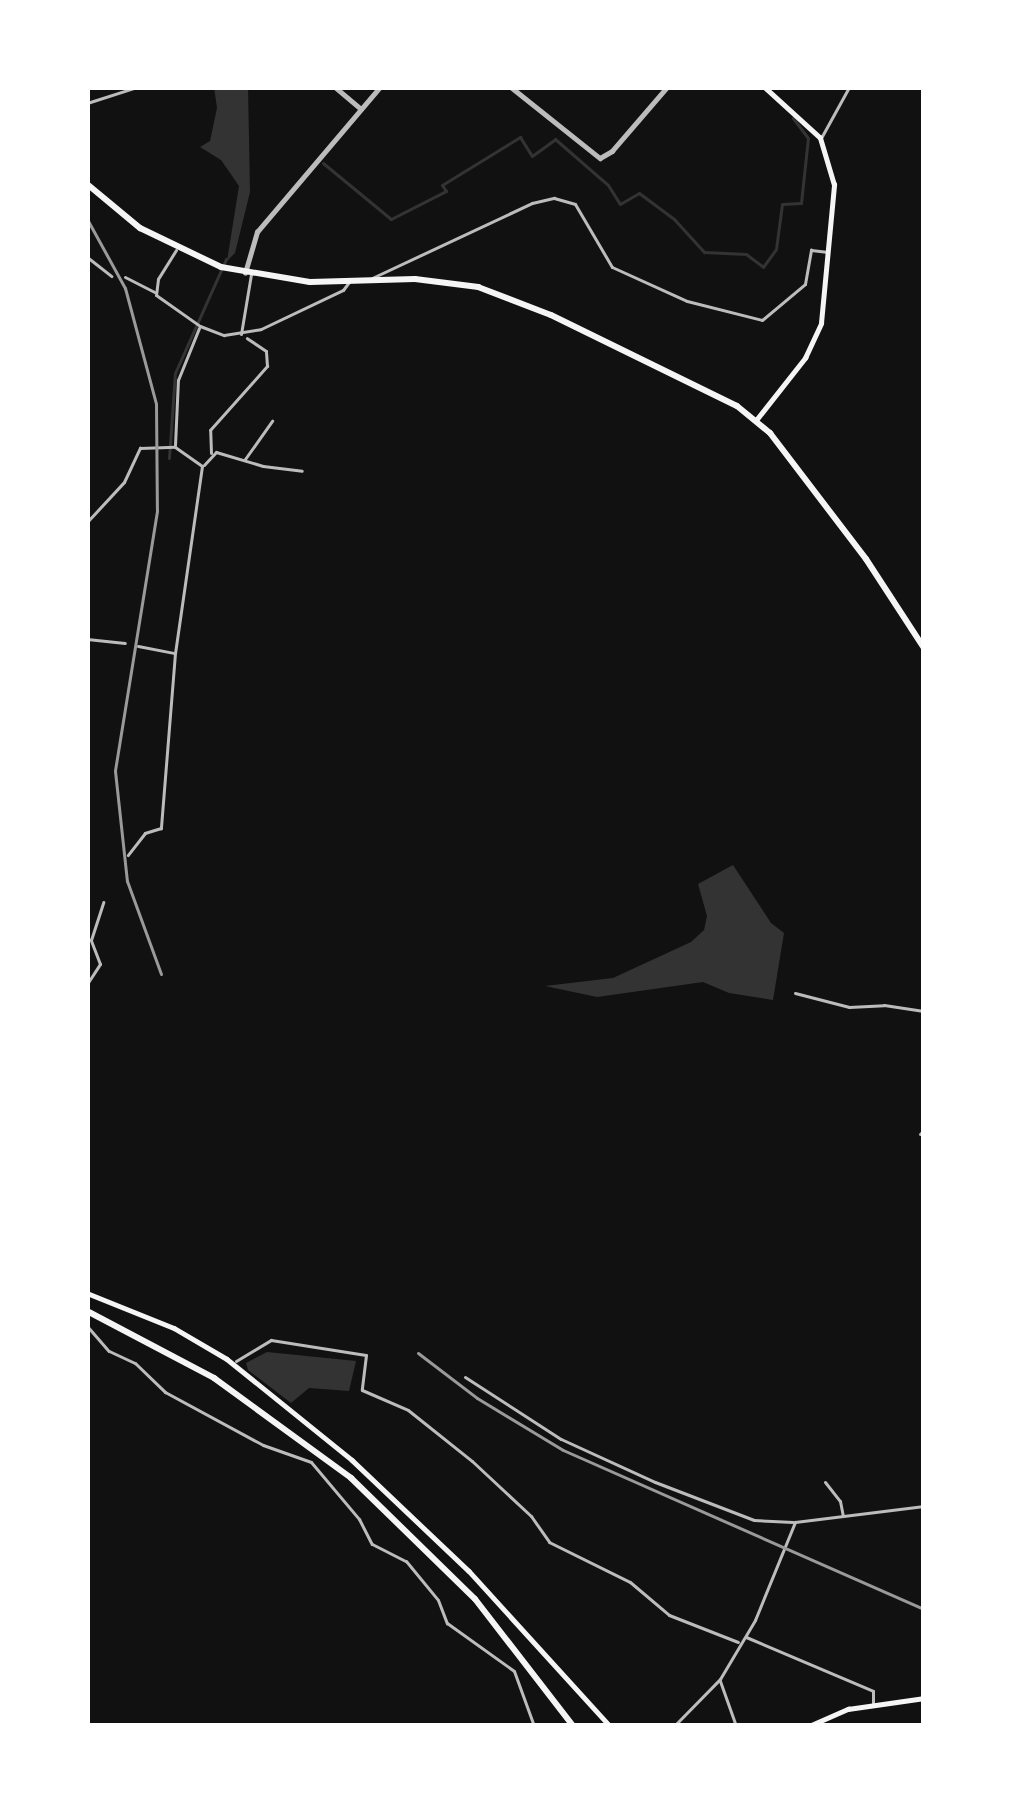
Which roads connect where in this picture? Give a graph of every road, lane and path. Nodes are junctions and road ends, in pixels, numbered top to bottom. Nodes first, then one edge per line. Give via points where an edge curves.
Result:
1 (137, 87) edge
2 (335, 87) edge
3 (380, 87) edge
4 (511, 87) edge
5 (668, 87) edge
6 (764, 87) edge
7 (848, 87) edge
8 (87, 103) edge
9 (361, 110) junction
10 (820, 138) junction
11 (87, 184) edge
12 (177, 248) junction
13 (830, 252) junction
14 (87, 257) edge
15 (248, 274) junction
16 (111, 275) dead end
17 (124, 277) dead end
18 (370, 280) junction
19 (349, 282) junction
20 (154, 292) junction
21 (197, 324) junction
22 (243, 336) junction
23 (757, 419) junction
24 (272, 421) dead end
25 (175, 447) junction
26 (211, 453) junction
27 (244, 462) junction
28 (202, 466) junction
29 (302, 470) dead end
30 (87, 522) edge
31 (87, 639) edge
32 (125, 643) dead end
33 (138, 646) dead end
34 (924, 649) edge
35 (175, 653) junction
36 (128, 855) dead end
37 (103, 902) dead end
38 (87, 984) edge
39 (795, 993) dead end
40 (924, 1011) edge
41 (87, 1293) edge
42 (87, 1311) edge
43 (87, 1326) edge
44 (230, 1361) junction
45 (222, 1365) dead end
46 (466, 1377) dead end
47 (187, 1394) dead end
48 (180, 1400) junction
49 (825, 1482) dead end
50 (924, 1506) edge
51 (843, 1517) junction
52 (795, 1522) junction
53 (744, 1636) junction
54 (738, 1642) junction
55 (720, 1679) junction
56 (924, 1698) edge
57 (873, 1703) junction
58 (534, 1726) edge
59 (573, 1726) edge
60 (610, 1726) edge
61 (674, 1726) edge
62 (736, 1726) edge
63 (809, 1726) edge

1 - 8 street
2 - 9 street
3 - 9 street
4 - 5 street via 600,158
6 - 10 main road
7 - 10 street
9 - 15 street via 257,232
10 - 13 main road via 834,185
11 - 12 highway
12 - 15 highway
12 - 20 street
13 - 18 street via 811,250 805,284 762,320 686,301 611,267 575,204 554,198
13 - 23 main road via 814,343
14 - 16 street
15 - 19 highway
15 - 22 street
17 - 20 street
18 - 19 highway
18 - 23 highway via 456,283 502,295
19 - 22 street
20 - 21 street
21 - 22 street
21 - 25 street via 178,380
22 - 26 street via 266,351 268,364 214,425
23 - 34 highway
24 - 27 street
25 - 28 street
25 - 30 street via 140,448 124,482
26 - 27 street
26 - 28 street
27 - 29 street
28 - 35 street
31 - 32 street
33 - 35 street
35 - 36 street via 161,828 145,833
37 - 38 street via 92,940 100,964
39 - 40 street via 849,1007
41 - 44 main road
42 - 59 highway via 214,1378 351,1478 475,1599
43 - 48 street
44 - 45 street
44 - 54 street via 271,1340 366,1355 362,1390 408,1410 472,1461 549,1542 630,1582 669,1615
44 - 60 main road via 405,1508
46 - 52 street via 561,1438 709,1506
47 - 48 street
48 - 58 street via 311,1462 371,1544 406,1561 447,1623 514,1671
49 - 51 street
50 - 51 street
51 - 52 street
52 - 53 street
53 - 54 street
53 - 57 street via 873,1691
54 - 55 street
55 - 61 street
55 - 62 street
56 - 57 main road
57 - 63 main road

